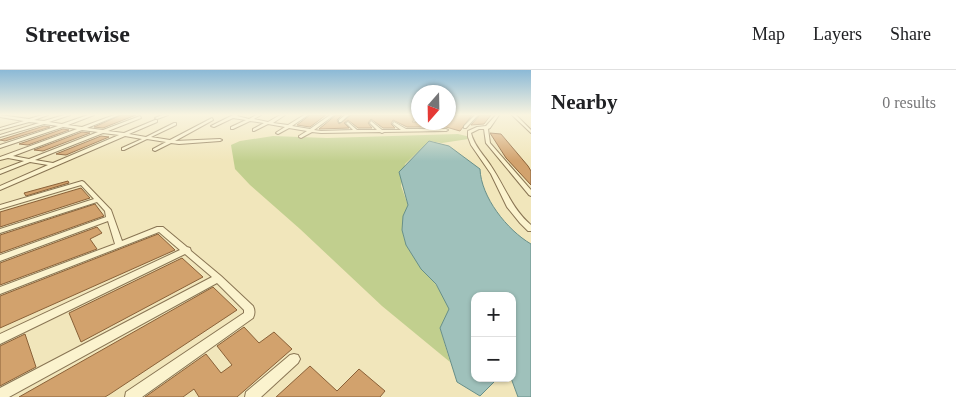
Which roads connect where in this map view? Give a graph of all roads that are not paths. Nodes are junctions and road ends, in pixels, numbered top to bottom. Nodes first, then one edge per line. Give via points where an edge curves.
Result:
1 (19, 130) edge
2 (50, 130) edge
3 (79, 130) edge
4 (90, 130) edge
5 (106, 130) edge
6 (134, 130) edge
7 (162, 130) edge
8 (191, 130) edge
9 (281, 130) edge
10 (310, 130) edge
11 (312, 130) edge
12 (332, 130) edge
13 (442, 130) edge
14 (473, 130) edge
15 (487, 130) edge
16 (406, 131) joint
17 (432, 131) joint
18 (102, 132) junction
19 (278, 132) dead end
20 (357, 132) joint
21 (382, 132) joint
22 (334, 133) junction
23 (124, 135) junction
24 (0, 136) edge
25 (301, 137) dead end
26 (146, 138) junction
27 (220, 140) dead end
28 (170, 142) junction
29 (0, 147) edge
30 (124, 149) dead end
31 (155, 150) dead end
32 (0, 155) edge
33 (7, 156) junction
34 (0, 159) edge
35 (29, 160) junction
36 (54, 165) junction
37 (0, 172) edge
38 (0, 188) edge
39 (530, 193) edge
40 (98, 200) junction
41 (0, 207) edge
42 (110, 218) junction
43 (531, 229) edge
44 (0, 231) edge
45 (119, 244) junction
46 (187, 250) junction
47 (0, 258) edge
48 (218, 278) junction
49 (0, 291) edge
50 (0, 339) edge
51 (294, 359) dead end
52 (0, 395) edge
53 (131, 397) edge
54 (251, 397) edge

1 - 24 street
2 - 29 street
3 - 33 street
4 - 18 street
5 - 18 street
6 - 23 street
7 - 26 street
8 - 28 street
9 - 19 street
10 - 25 street
11 - 22 street
12 - 22 street
13 - 17 street
14 - 43 street via 469,132 469,140 489,166 512,212
15 - 39 street via 488,143
16 - 17 street
16 - 21 street
18 - 23 street
18 - 35 street
20 - 21 street
20 - 22 street
23 - 26 street
23 - 36 street
26 - 28 street
26 - 30 street
27 - 28 street
28 - 31 street
32 - 33 street
33 - 34 street
33 - 35 street
35 - 36 street
35 - 37 street
36 - 38 street
40 - 41 street via 82,182
40 - 42 street via 108,210
40 - 44 street
42 - 45 street
42 - 47 street
45 - 46 street via 160,228
45 - 49 street
46 - 48 street
46 - 50 street
48 - 52 street
48 - 53 street via 249,309 249,315
51 - 54 street

